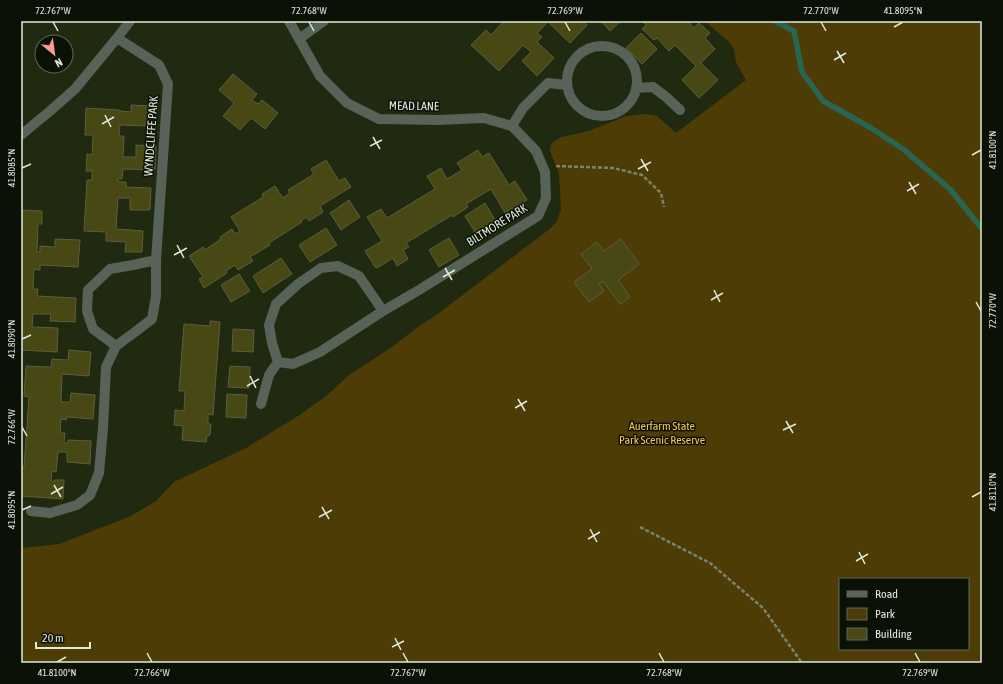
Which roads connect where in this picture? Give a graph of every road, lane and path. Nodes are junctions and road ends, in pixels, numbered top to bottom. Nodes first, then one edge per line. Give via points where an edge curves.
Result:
1 (130, 21) edge
2 (289, 21) edge
3 (324, 21) edge
4 (117, 38) junction
5 (299, 39) junction
6 (567, 84) junction
7 (636, 88) junction
8 (680, 110) dead end
9 (512, 126) junction
10 (21, 135) edge
11 (544, 169) junction
12 (664, 207) dead end
13 (156, 260) junction
14 (383, 311) junction
15 (116, 346) junction
16 (278, 362) junction
17 (261, 404) dead end
18 (31, 511) dead end
19 (640, 527) dead end
20 (802, 663) edge

1 - 4 street
2 - 5 street, MEAD LANE
3 - 5 street
4 - 10 street via 75,88
4 - 13 street, WYNDCLIFFE PARK via 159,65 168,84
5 - 9 street, MEAD LANE via 320,76 347,103 379,119 484,118
6 - 7 street via 570,95 584,111 606,116 625,107
6 - 7 street via 568,73 581,53 604,46 625,55 633,65
6 - 9 street via 548,83 523,108
7 - 8 street via 653,87
9 - 11 street, BILTMORE PARK via 536,151
11 - 12 path via 559,166 613,168 642,175 661,193
11 - 14 street, BILTMORE PARK via 546,198 538,216
13 - 15 street, WYNDCLIFFE PARK via 156,296 152,319
13 - 15 street via 110,269 88,290 87,311 93,329
14 - 16 street, BILTMORE PARK via 320,352 293,364
14 - 16 street via 359,276 338,266 321,268 276,304 269,325
15 - 18 street, WYNDCLIFFE PARK via 106,367 99,473 90,495 77,505 50,513
16 - 17 street via 269,375
19 - 20 path via 710,563 763,608

